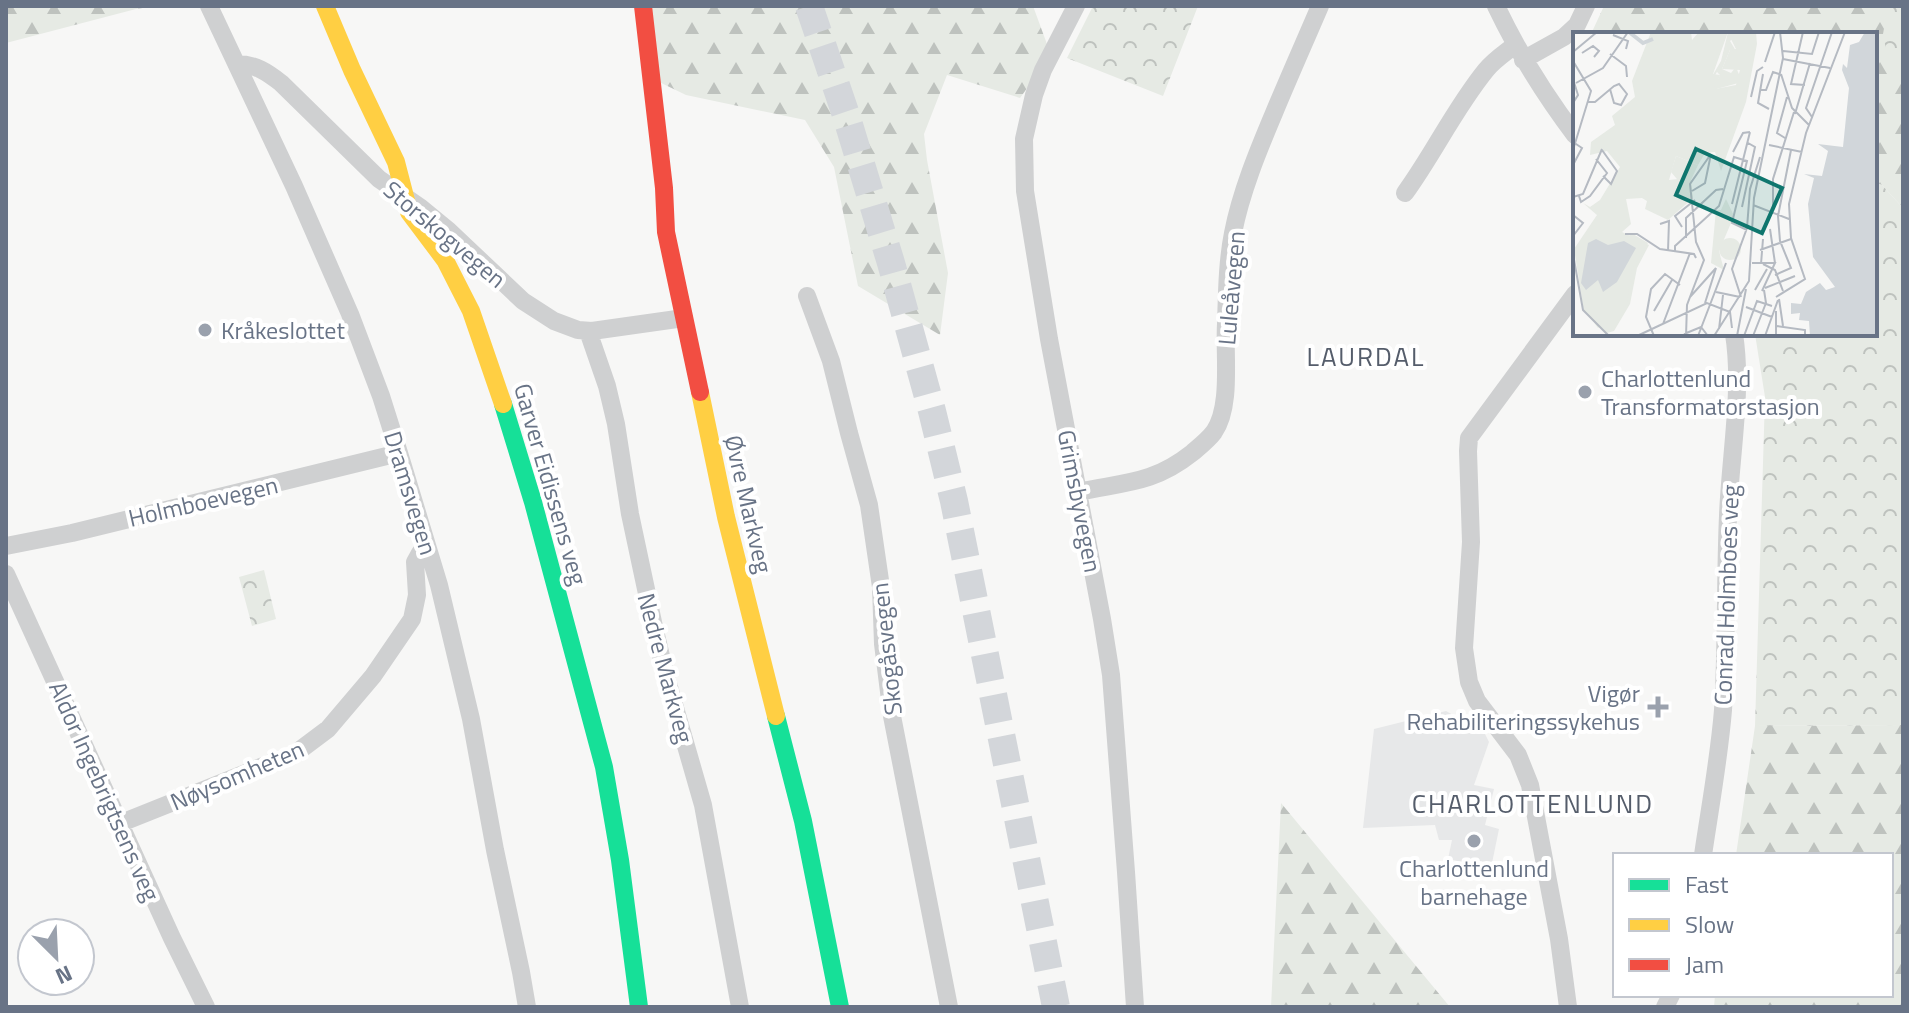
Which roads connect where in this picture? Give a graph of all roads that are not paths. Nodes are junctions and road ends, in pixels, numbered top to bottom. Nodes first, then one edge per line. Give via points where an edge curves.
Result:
1 (209, 6) edge
2 (325, 6) edge
3 (643, 6) edge
4 (1076, 6) edge
5 (1320, 6) edge
6 (1496, 6) edge
7 (1586, 6) edge
8 (1519, 52) junction
9 (237, 64) junction
10 (1573, 132) edge
11 (1405, 193) dead end
12 (405, 197) junction
13 (807, 296) dead end
14 (1573, 297) edge
15 (684, 318) junction
16 (588, 331) junction
17 (1734, 336) edge
18 (399, 453) junction
19 (1078, 492) junction
20 (6, 546) edge
21 (428, 550) junction
22 (6, 574) edge
23 (121, 823) junction
24 (1703, 853) edge
25 (206, 1007) edge
26 (527, 1007) edge
27 (639, 1007) edge
28 (740, 1007) edge
29 (840, 1007) edge
30 (949, 1007) edge
31 (1135, 1007) edge
32 (1568, 1007) edge

1 - 9 street, Dramsvegen
2 - 12 street, Garver Eidissens veg via 396,162
3 - 15 street, Øvre Markveg via 666,232
4 - 19 street, Grimsbyvegen via 1034,95 1023,163 1037,272
5 - 19 street, Luleåvegen via 1258,152 1235,226 1219,424 1195,450 1152,477
6 - 8 street
7 - 8 street via 1564,37
8 - 10 street
8 - 11 street via 1496,59 1479,80
9 - 12 street, Storskogvegen via 266,71 379,179
9 - 18 street, Dramsvegen via 350,314
12 - 16 street, Storskogvegen via 523,301 569,328
12 - 27 street, Garver Eidissens veg via 409,212 445,260 471,311 533,502 604,767
13 - 30 street, Skogåsvegen via 831,361 869,505 892,716
14 - 32 street via 1469,438 1471,542 1464,648 1477,701 1518,755 1534,802
15 - 16 street, Storskogvegen
15 - 29 street, Øvre Markveg via 726,517 794,781
16 - 28 street, Nedre Markveg via 616,424 665,673 703,805
17 - 24 street, Conrad Holmboes veg via 1723,711
18 - 20 street, Holmboevegen
18 - 21 street, Dramsvegen
19 - 31 street, Grimsbyvegen via 1111,675
21 - 23 street, Nøysomheten via 415,562 412,619 328,729 296,753
21 - 26 street, Dramsvegen via 471,719
22 - 23 street, Aldor Ingebrigtsens veg
23 - 25 street, Aldor Ingebrigtsens veg

